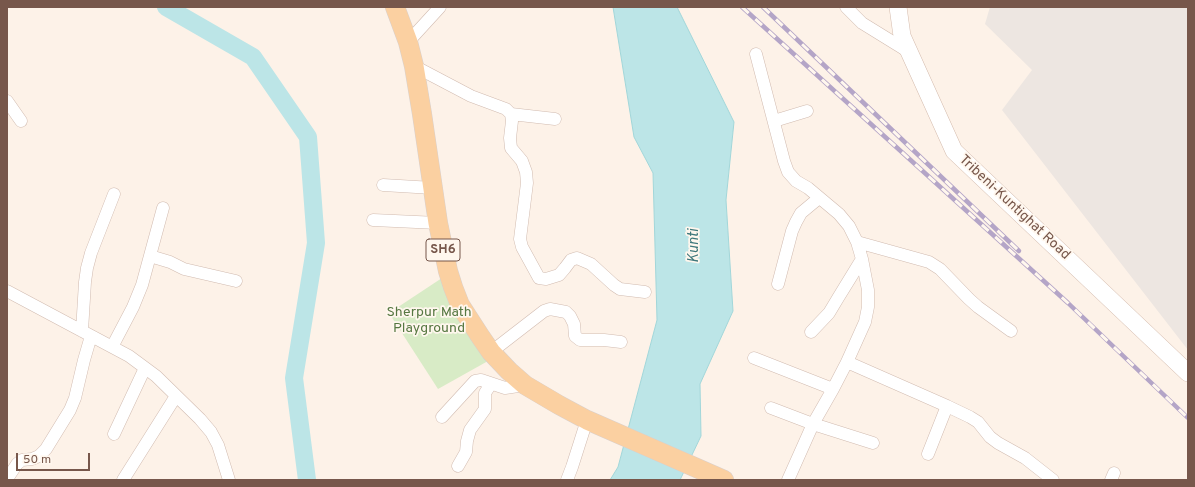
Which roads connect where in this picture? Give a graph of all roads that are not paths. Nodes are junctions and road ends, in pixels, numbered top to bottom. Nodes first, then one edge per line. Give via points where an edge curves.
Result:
1 (395, 7) edge
2 (440, 7) edge
3 (846, 7) edge
4 (898, 7) edge
5 (408, 42) junction
6 (910, 52) junction
7 (756, 54) dead end
8 (414, 66) junction
9 (7, 101) edge
10 (807, 111) dead end
11 (511, 114) junction
12 (555, 119) dead end
13 (21, 121) dead end
14 (774, 121) junction
15 (383, 185) dead end
16 (433, 188) junction
17 (114, 194) dead end
18 (819, 198) junction
19 (163, 208) dead end
20 (373, 220) dead end
21 (438, 223) junction
22 (857, 242) junction
23 (150, 256) junction
24 (862, 259) junction
25 (236, 281) dead end
26 (778, 284) dead end
27 (7, 291) edge
28 (645, 292) dead end
29 (1010, 331) dead end
30 (811, 332) dead end
31 (87, 334) junction
32 (621, 342) dead end
33 (112, 347) junction
34 (491, 352) junction
35 (754, 358) dead end
36 (847, 362) junction
37 (146, 368) junction
38 (1188, 373) edge
39 (491, 384) junction
40 (525, 385) junction
41 (833, 390) junction
42 (176, 396) junction
43 (947, 406) junction
44 (770, 408) dead end
45 (442, 417) dead end
46 (595, 423) junction
47 (813, 424) junction
48 (114, 434) dead end
49 (873, 443) dead end
50 (928, 454) dead end
51 (458, 466) dead end
52 (7, 479) edge
53 (123, 480) edge
54 (229, 480) edge
55 (567, 480) edge
56 (724, 480) edge
57 (788, 480) edge
58 (1053, 480) edge

1 - 5 main road, SH6
2 - 5 street
3 - 6 street via 862,23
4 - 6 main road, Tribeni-Kuntighat Road via 902,36
5 - 8 main road, SH6
6 - 38 main road, Tribeni-Kuntighat Road via 954,151
7 - 14 street
8 - 11 street via 471,96 506,109
8 - 16 main road, SH6
9 - 13 street
10 - 14 street
11 - 12 street
11 - 28 street via 511,148 522,161 527,183 521,243 539,278 546,279 559,275 571,260 577,258 591,264 620,288
14 - 18 street via 788,172
15 - 16 street
16 - 21 main road, SH6
17 - 31 street via 91,253 85,282
18 - 22 street via 839,214
18 - 26 street via 801,213 796,222
19 - 23 street
20 - 21 street
21 - 34 main road, SH6 via 448,271 460,305
22 - 24 street
22 - 29 street via 929,262 940,269 978,307
23 - 25 street via 184,269
23 - 33 street via 133,308
24 - 30 street via 829,313
24 - 36 street via 868,290 868,307 865,322
27 - 31 street
31 - 33 street
31 - 52 street via 84,360 70,410 46,449 39,456 22,460
32 - 34 street via 580,340 575,336 570,316 566,312 550,309
33 - 37 street
34 - 40 main road, SH6
35 - 41 street
36 - 41 street
36 - 43 street
37 - 42 street
37 - 48 street
39 - 40 street via 505,388
39 - 45 street via 481,380 475,382
39 - 51 street via 486,393 485,409 470,430 465,456
40 - 46 main road, SH6
41 - 47 street
42 - 53 street
42 - 54 street via 211,432
43 - 50 street
43 - 58 street via 978,422 998,444 1025,458
44 - 47 street
46 - 55 street
46 - 56 main road, SH6
47 - 49 street
47 - 57 street

